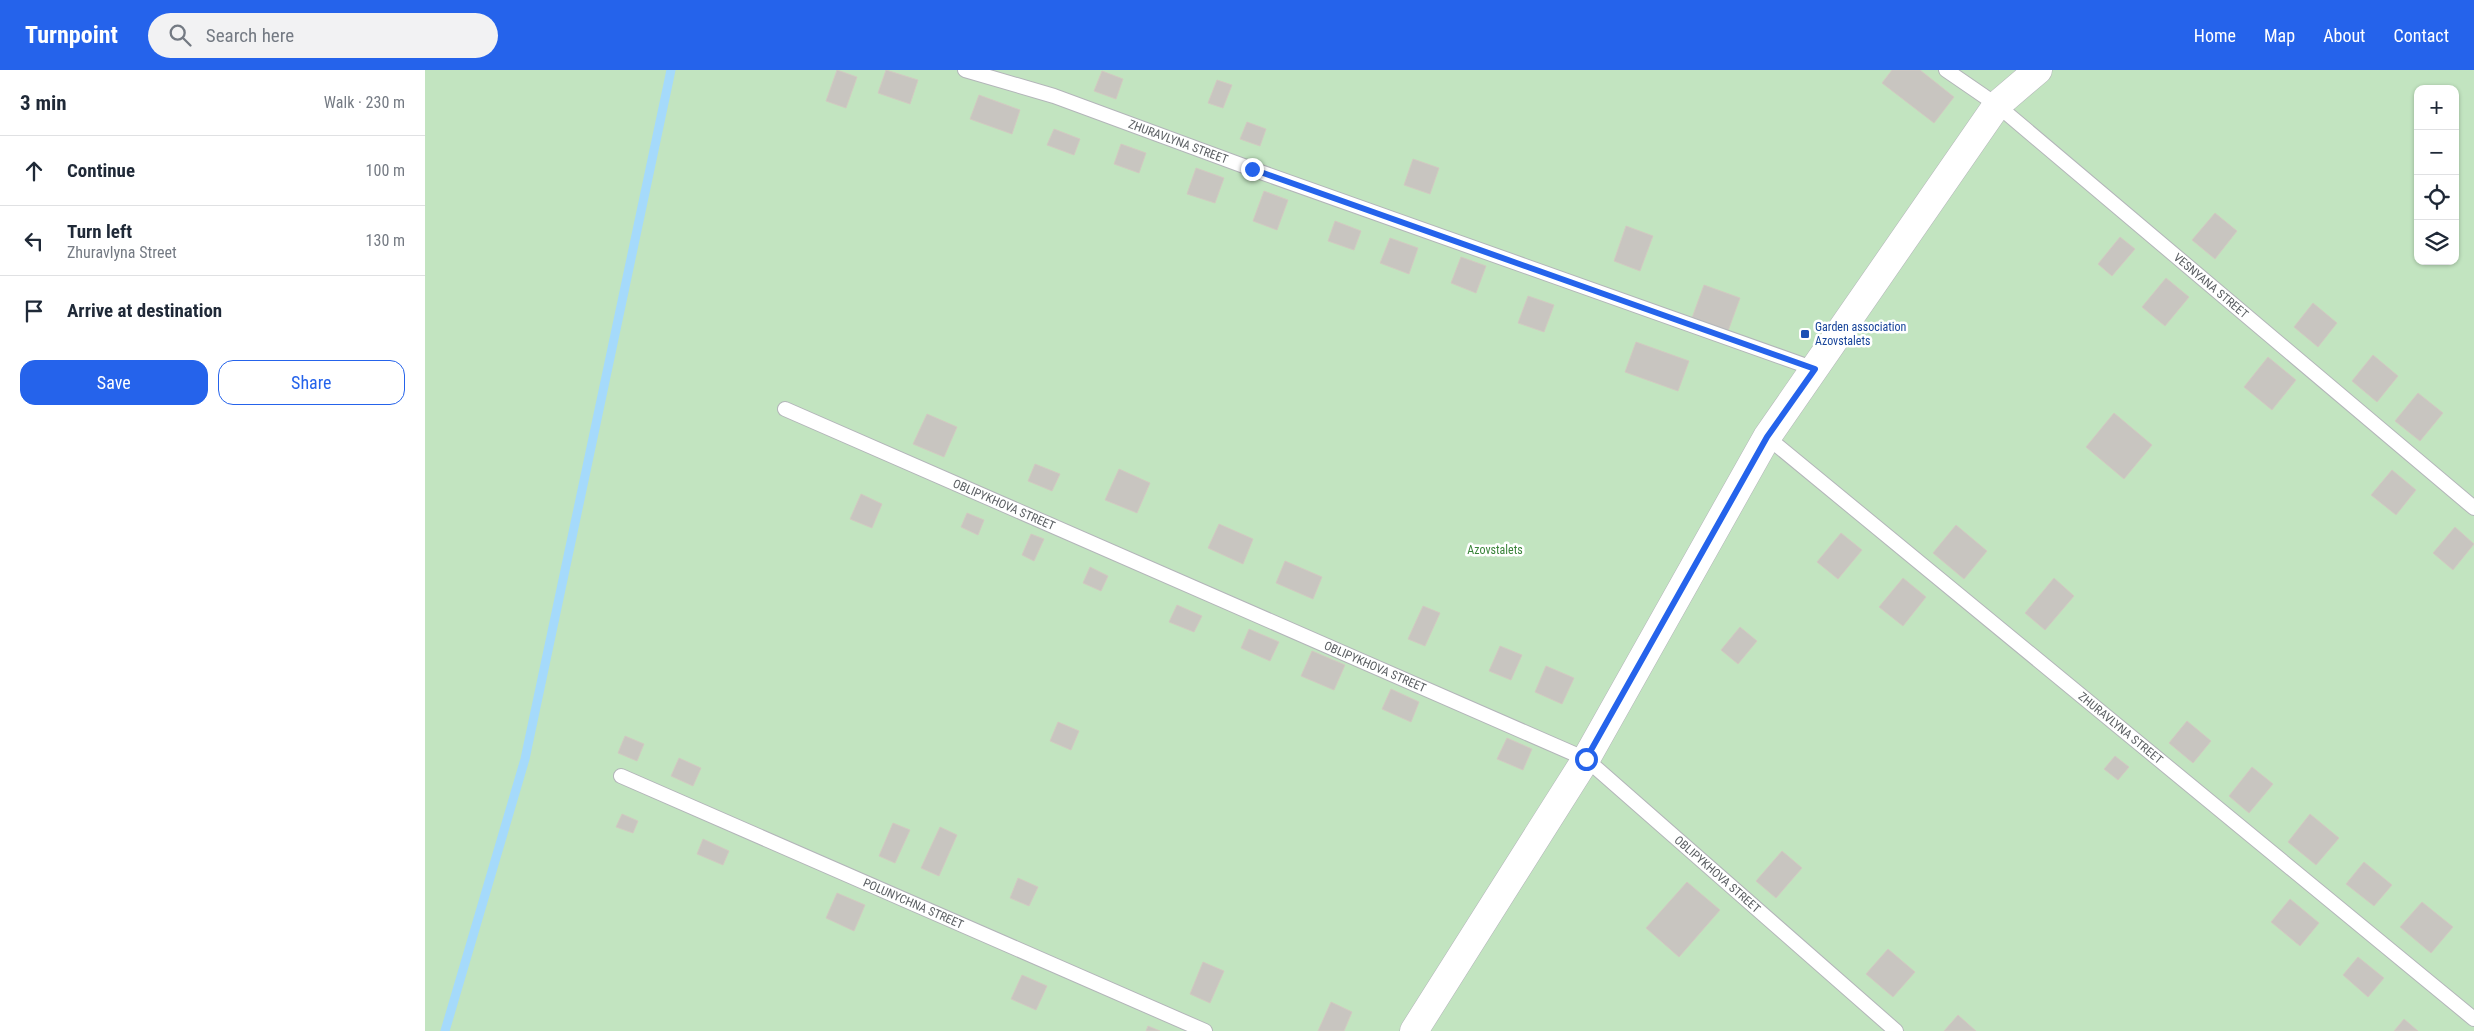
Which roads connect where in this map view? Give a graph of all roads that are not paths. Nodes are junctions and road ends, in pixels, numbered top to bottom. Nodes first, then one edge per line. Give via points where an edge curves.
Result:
1 (965, 70) edge
2 (1946, 70) edge
3 (2038, 70) edge
4 (1997, 105) junction
5 (1815, 369) junction
6 (785, 409) dead end
7 (1767, 437) junction
8 (2474, 508) edge
9 (1586, 759) junction
10 (621, 776) dead end
11 (2474, 1019) edge
12 (1205, 1031) edge
13 (1414, 1031) edge
14 (1896, 1031) edge

1 - 5 lane, ZHURAVLYNA STREET via 1054,96 1261,173
2 - 4 lane, VESNYANA STREET
3 - 4 street
4 - 5 street
4 - 8 lane, VESNYANA STREET
5 - 7 street
6 - 9 lane, OBLIPYKHOVA STREET
7 - 9 street
7 - 11 lane, ZHURAVLYNA STREET
9 - 13 street
9 - 14 lane, OBLIPYKHOVA STREET
10 - 12 lane, POLUNYCHNA STREET

